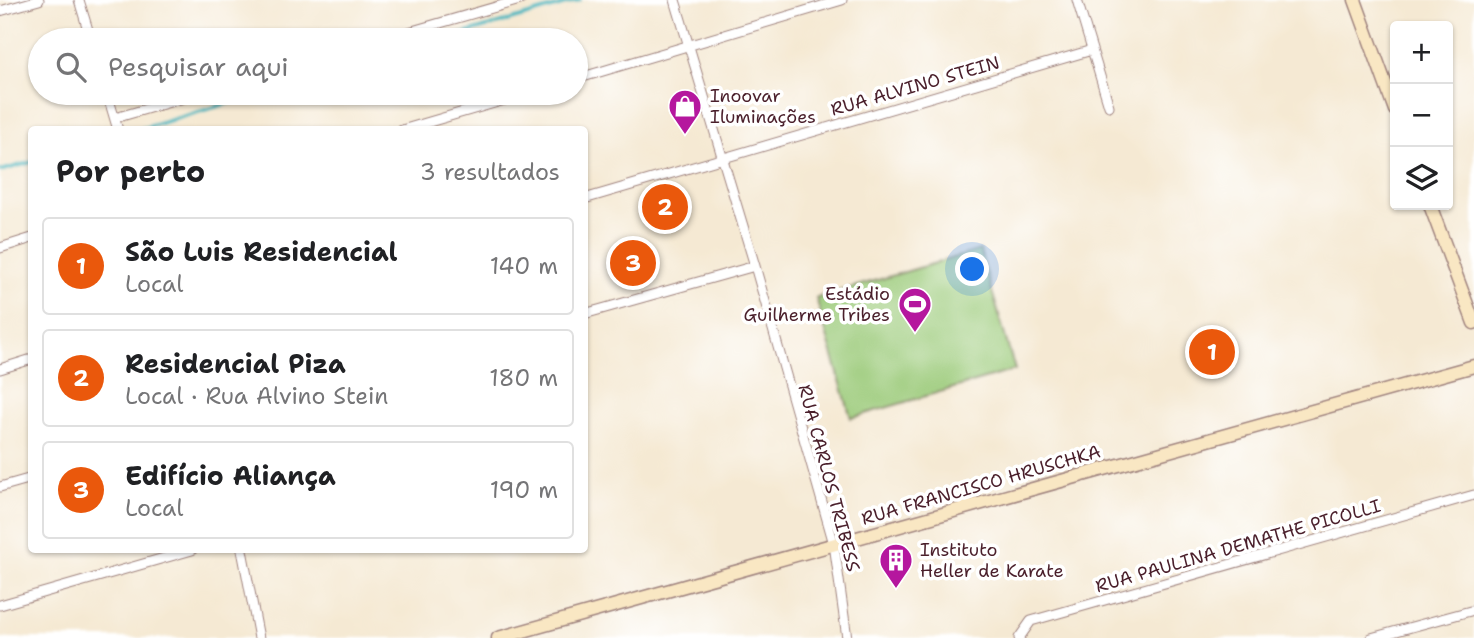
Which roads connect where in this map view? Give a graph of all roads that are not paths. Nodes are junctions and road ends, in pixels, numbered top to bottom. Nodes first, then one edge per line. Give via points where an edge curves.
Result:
1 (39, 0) edge
2 (79, 0) edge
3 (520, 0) edge
4 (675, 0) edge
5 (842, 0) edge
6 (1077, 0) edge
7 (1355, 0) edge
8 (0, 11) edge
9 (87, 28) edge
10 (423, 28) edge
11 (689, 46) junction
12 (1092, 50) junction
13 (588, 75) edge
14 (1390, 96) edge
15 (111, 105) edge
16 (170, 105) edge
17 (487, 105) edge
18 (1110, 106) dead end
19 (117, 125) edge
20 (416, 126) edge
21 (722, 159) junction
22 (588, 198) edge
23 (1432, 210) edge
24 (28, 239) edge
25 (0, 248) edge
26 (755, 266) junction
27 (588, 313) edge
28 (1474, 323) edge
29 (28, 360) edge
30 (1474, 366) edge
31 (0, 369) edge
32 (28, 479) edge
33 (0, 487) edge
34 (1474, 495) edge
35 (834, 544) junction
36 (182, 553) edge
37 (243, 553) edge
38 (0, 605) edge
39 (1474, 610) edge
40 (259, 638) edge
41 (498, 638) edge
42 (847, 638) edge
43 (1019, 638) edge
44 (1371, 638) edge

1 - 8 street
2 - 9 street
3 - 10 street
4 - 11 street, RUA CARLOS TRIBESS
5 - 11 street
6 - 12 street
7 - 14 main road
11 - 13 street
11 - 21 street, RUA CARLOS TRIBESS
12 - 18 street
12 - 21 street, RUA ALVINO STEIN
15 - 19 street
16 - 19 street
17 - 20 street
21 - 22 street, RUA ALVINO STEIN
21 - 26 street, RUA CARLOS TRIBESS
23 - 28 main road
24 - 25 street
26 - 27 street
26 - 35 street, RUA CARLOS TRIBESS
29 - 31 street
30 - 35 main road, RUA FRANCISCO HRUSCHKA
32 - 33 street
34 - 43 street, RUA PAULINA DEMATHE PICOLLI via 1031,621
35 - 41 main road, RUA FRANCISCO HRUSCHKA
35 - 42 street, RUA CARLOS TRIBESS
36 - 38 street
37 - 40 street
39 - 44 street

